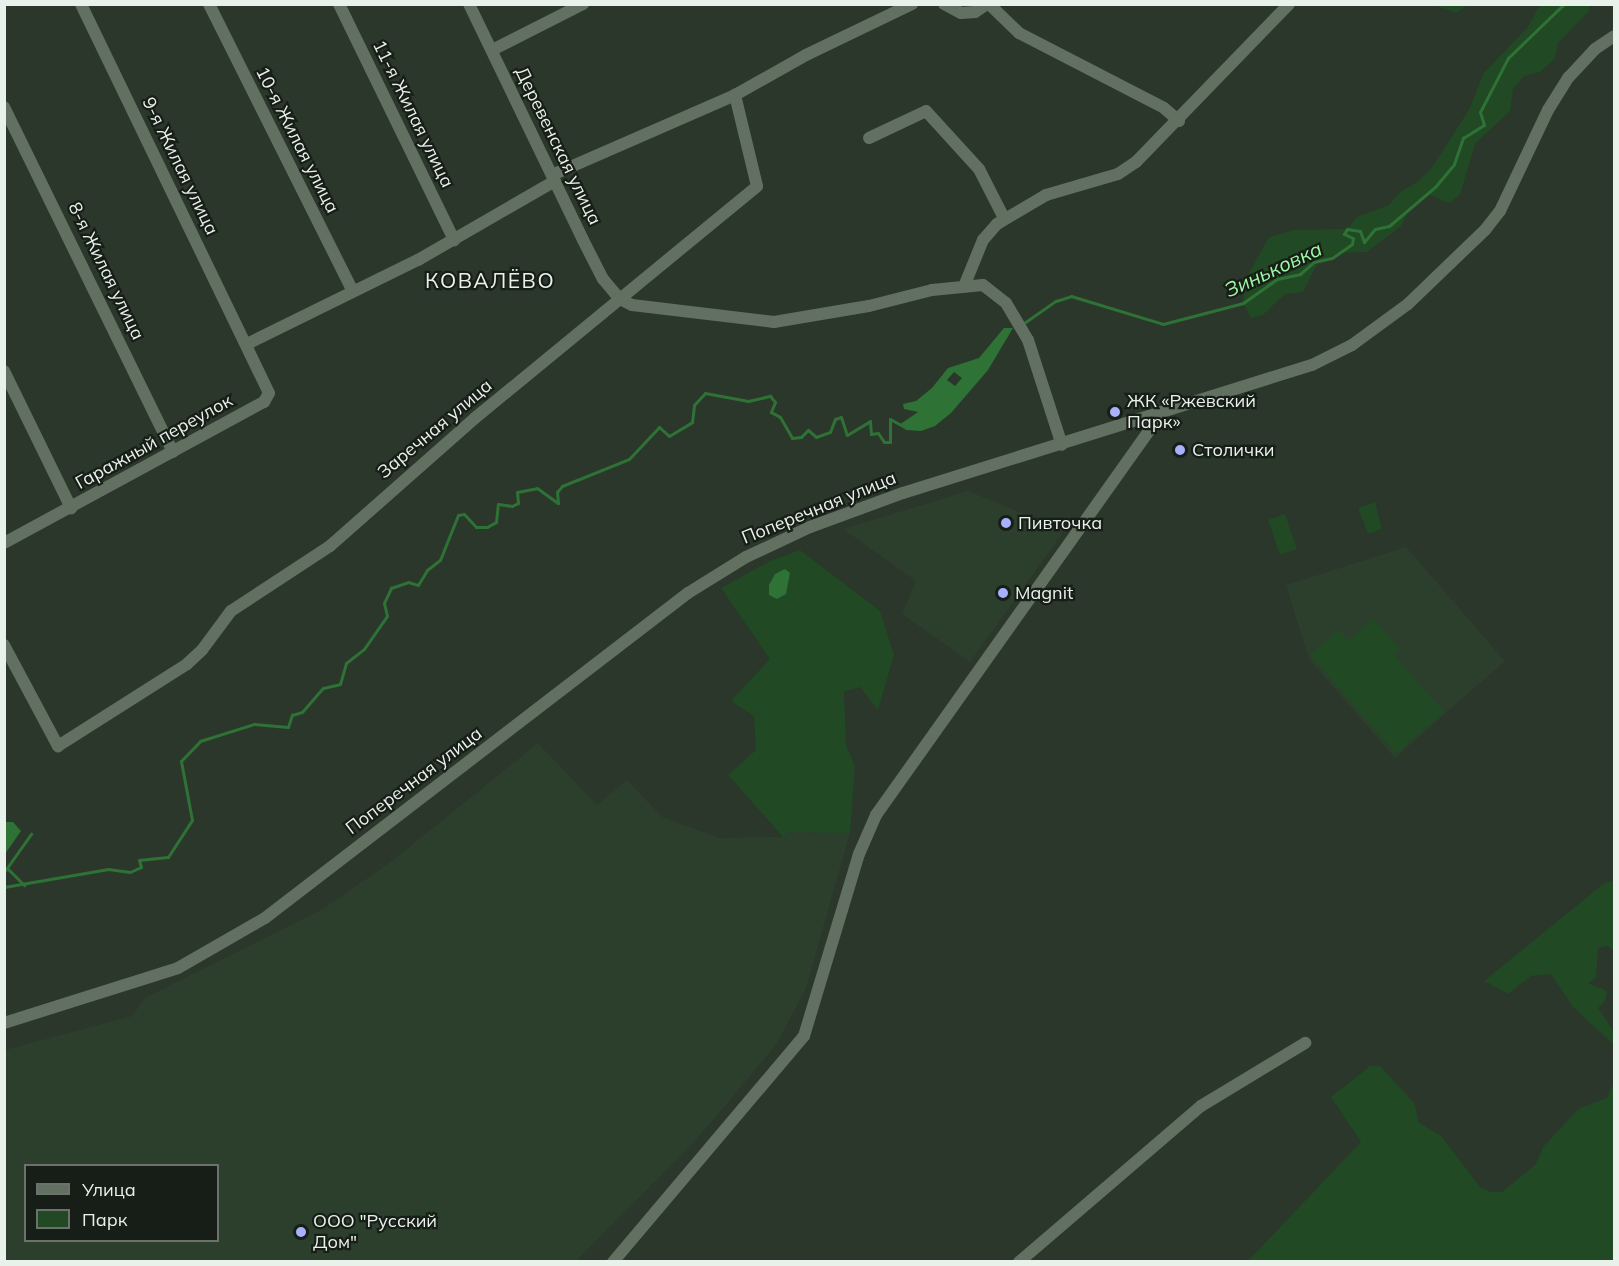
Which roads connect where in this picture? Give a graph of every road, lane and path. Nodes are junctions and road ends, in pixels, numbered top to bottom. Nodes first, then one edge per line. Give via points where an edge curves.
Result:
1 (81, 4) edge
2 (209, 4) edge
3 (339, 4) edge
4 (469, 4) edge
5 (583, 4) edge
6 (912, 4) edge
7 (944, 4) edge
8 (988, 4) edge
9 (1289, 4) edge
10 (1614, 36) edge
11 (492, 50) junction
12 (735, 94) junction
13 (4, 107) edge
14 (1179, 121) junction
15 (869, 138) dead end
16 (553, 178) junction
17 (1004, 218) junction
18 (454, 240) junction
19 (965, 284) junction
20 (353, 291) junction
21 (620, 299) junction
22 (248, 344) junction
23 (4, 371) edge
24 (1162, 412) junction
25 (1127, 423) junction
26 (1062, 445) junction
27 (1135, 450) junction
28 (173, 452) junction
29 (71, 508) junction
30 (4, 543) edge
31 (4, 645) edge
32 (4, 1023) edge
33 (1305, 1043) dead end
34 (613, 1262) edge
35 (1019, 1262) edge

1 - 22 street, 9-я Жилая улица
2 - 20 street, 10-я Жилая улица
3 - 18 street, 11-я Жилая улица
4 - 11 street, Деревенская улица
5 - 11 street
6 - 12 street
7 - 8 street via 961,13 975,12
8 - 14 street via 1019,33 1164,108
9 - 14 street
10 - 24 street, Поперечная улица via 1595,49 1569,77 1548,110 1500,211 1408,304 1369,335 1312,365
11 - 16 street, Деревенская улица
12 - 16 street
12 - 21 street, Заречная улица via 757,186
13 - 28 street, 8-я Жилая улица
14 - 17 street via 1118,174 1046,195
15 - 17 street via 926,111 979,169
16 - 18 street
16 - 21 street, Деревенская улица via 603,279
17 - 19 street via 983,240
18 - 20 street
19 - 21 street via 774,322 632,305
19 - 26 street via 983,285 996,292 1022,328
20 - 22 street
21 - 31 street, Заречная улица via 475,418 330,546 231,611 187,664 58,747
22 - 28 street, Гаражный переулок via 268,386 264,402
23 - 29 street
24 - 25 street, Поперечная улица
24 - 27 street
25 - 26 street, Поперечная улица
25 - 27 street via 1135,436
26 - 32 street, Поперечная улица via 855,510 719,572 265,918 178,968
27 - 34 street via 876,815 859,854 804,1036
28 - 29 street, Гаражный переулок
29 - 30 street, Гаражный переулок
33 - 35 street via 1201,1106

